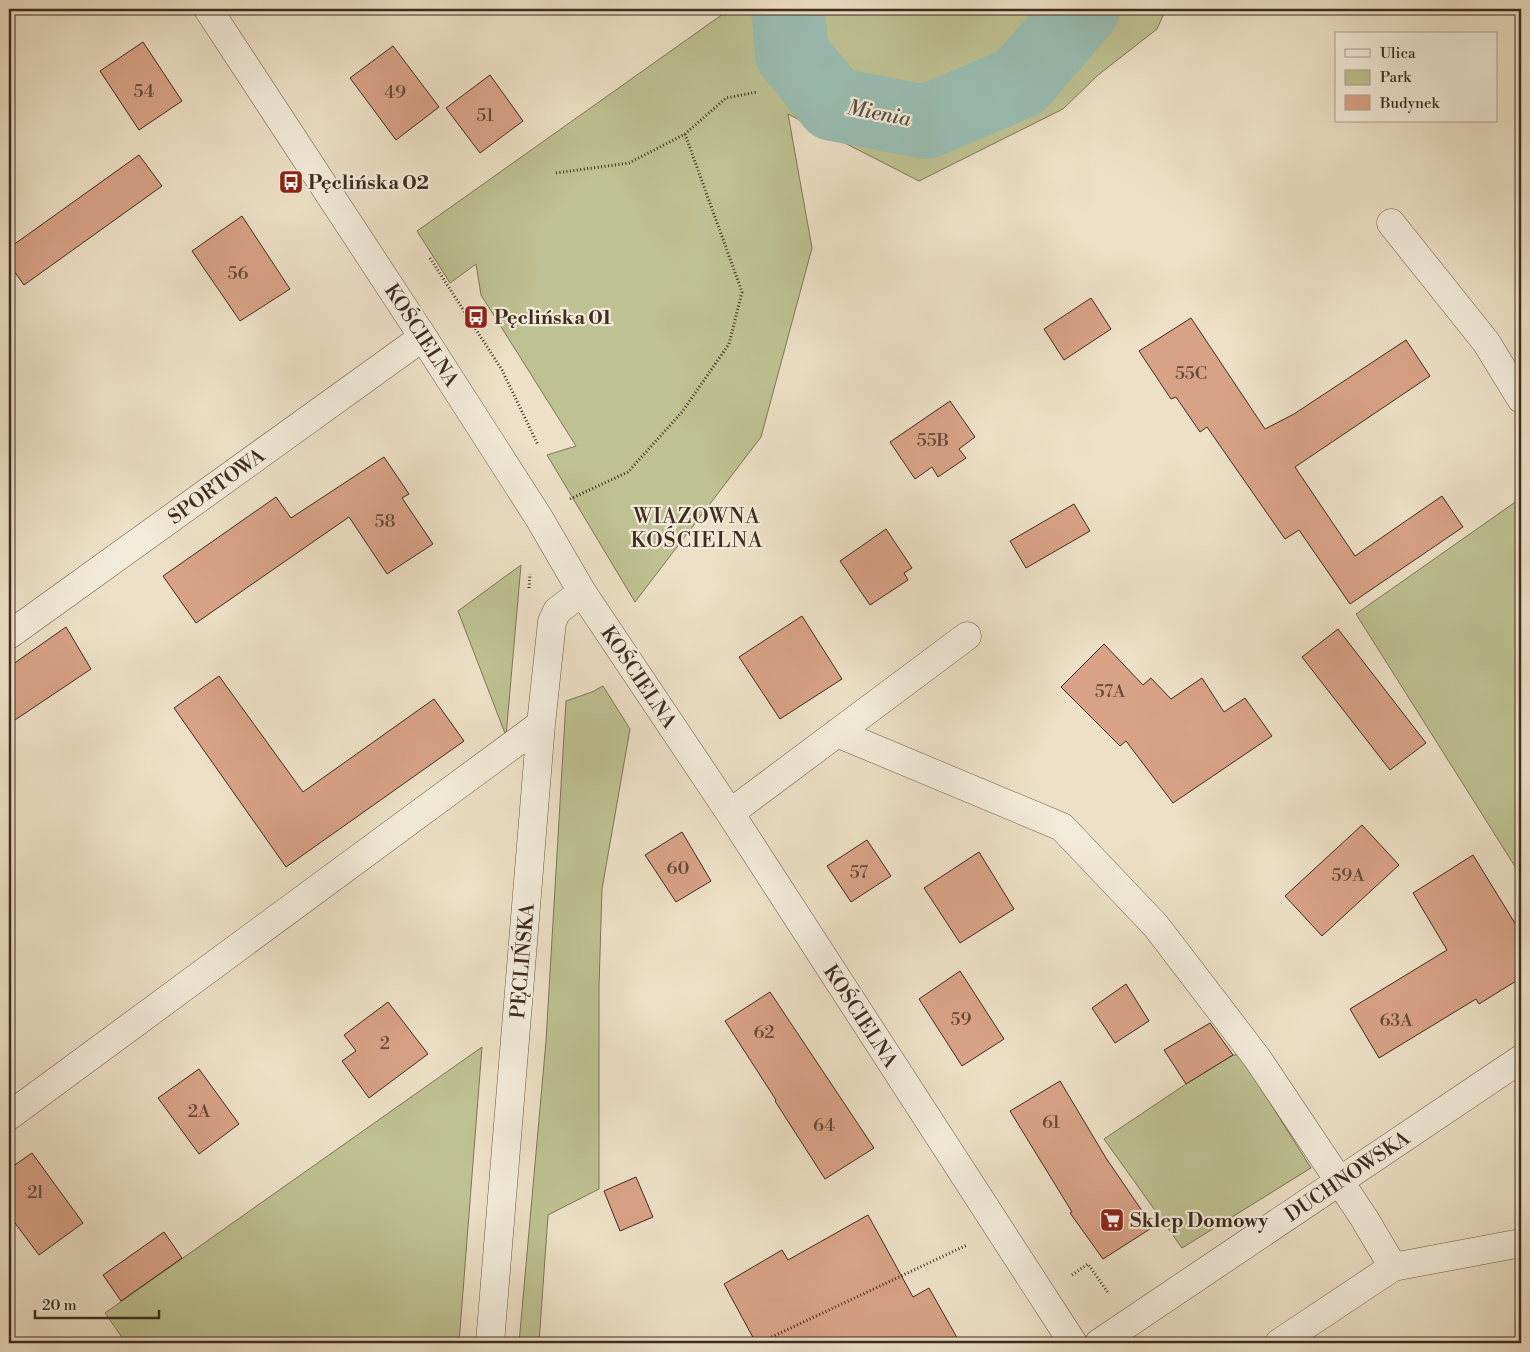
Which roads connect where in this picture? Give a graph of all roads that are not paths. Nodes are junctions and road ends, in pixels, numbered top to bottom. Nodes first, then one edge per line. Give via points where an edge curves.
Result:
1 (208, 9) edge
2 (1391, 224) dead end
3 (423, 338) junction
4 (1521, 398) edge
5 (582, 592) junction
6 (9, 635) edge
7 (967, 636) dead end
8 (541, 724) junction
9 (837, 733) junction
10 (730, 813) junction
11 (1521, 1059) edge
12 (9, 1116) edge
13 (1339, 1181) junction
14 (1521, 1243) edge
15 (1393, 1267) junction
16 (490, 1343) edge
17 (1073, 1343) edge
18 (1099, 1343) edge
19 (1279, 1343) edge

1 - 3 street, KOŚCIELNA
2 - 4 street via 1486,342
3 - 5 street, KOŚCIELNA
3 - 6 street, SPORTOWA
5 - 8 street, PĘCLIŃSKA via 557,611 552,622
5 - 10 street, KOŚCIELNA
7 - 9 street
8 - 12 street
8 - 16 street, PĘCLIŃSKA
9 - 10 street
9 - 13 street via 1062,827 1162,934 1257,1058
10 - 17 street, KOŚCIELNA
11 - 13 street, DUCHNOWSKA
13 - 15 street
13 - 18 street, DUCHNOWSKA
14 - 15 street
15 - 19 street

